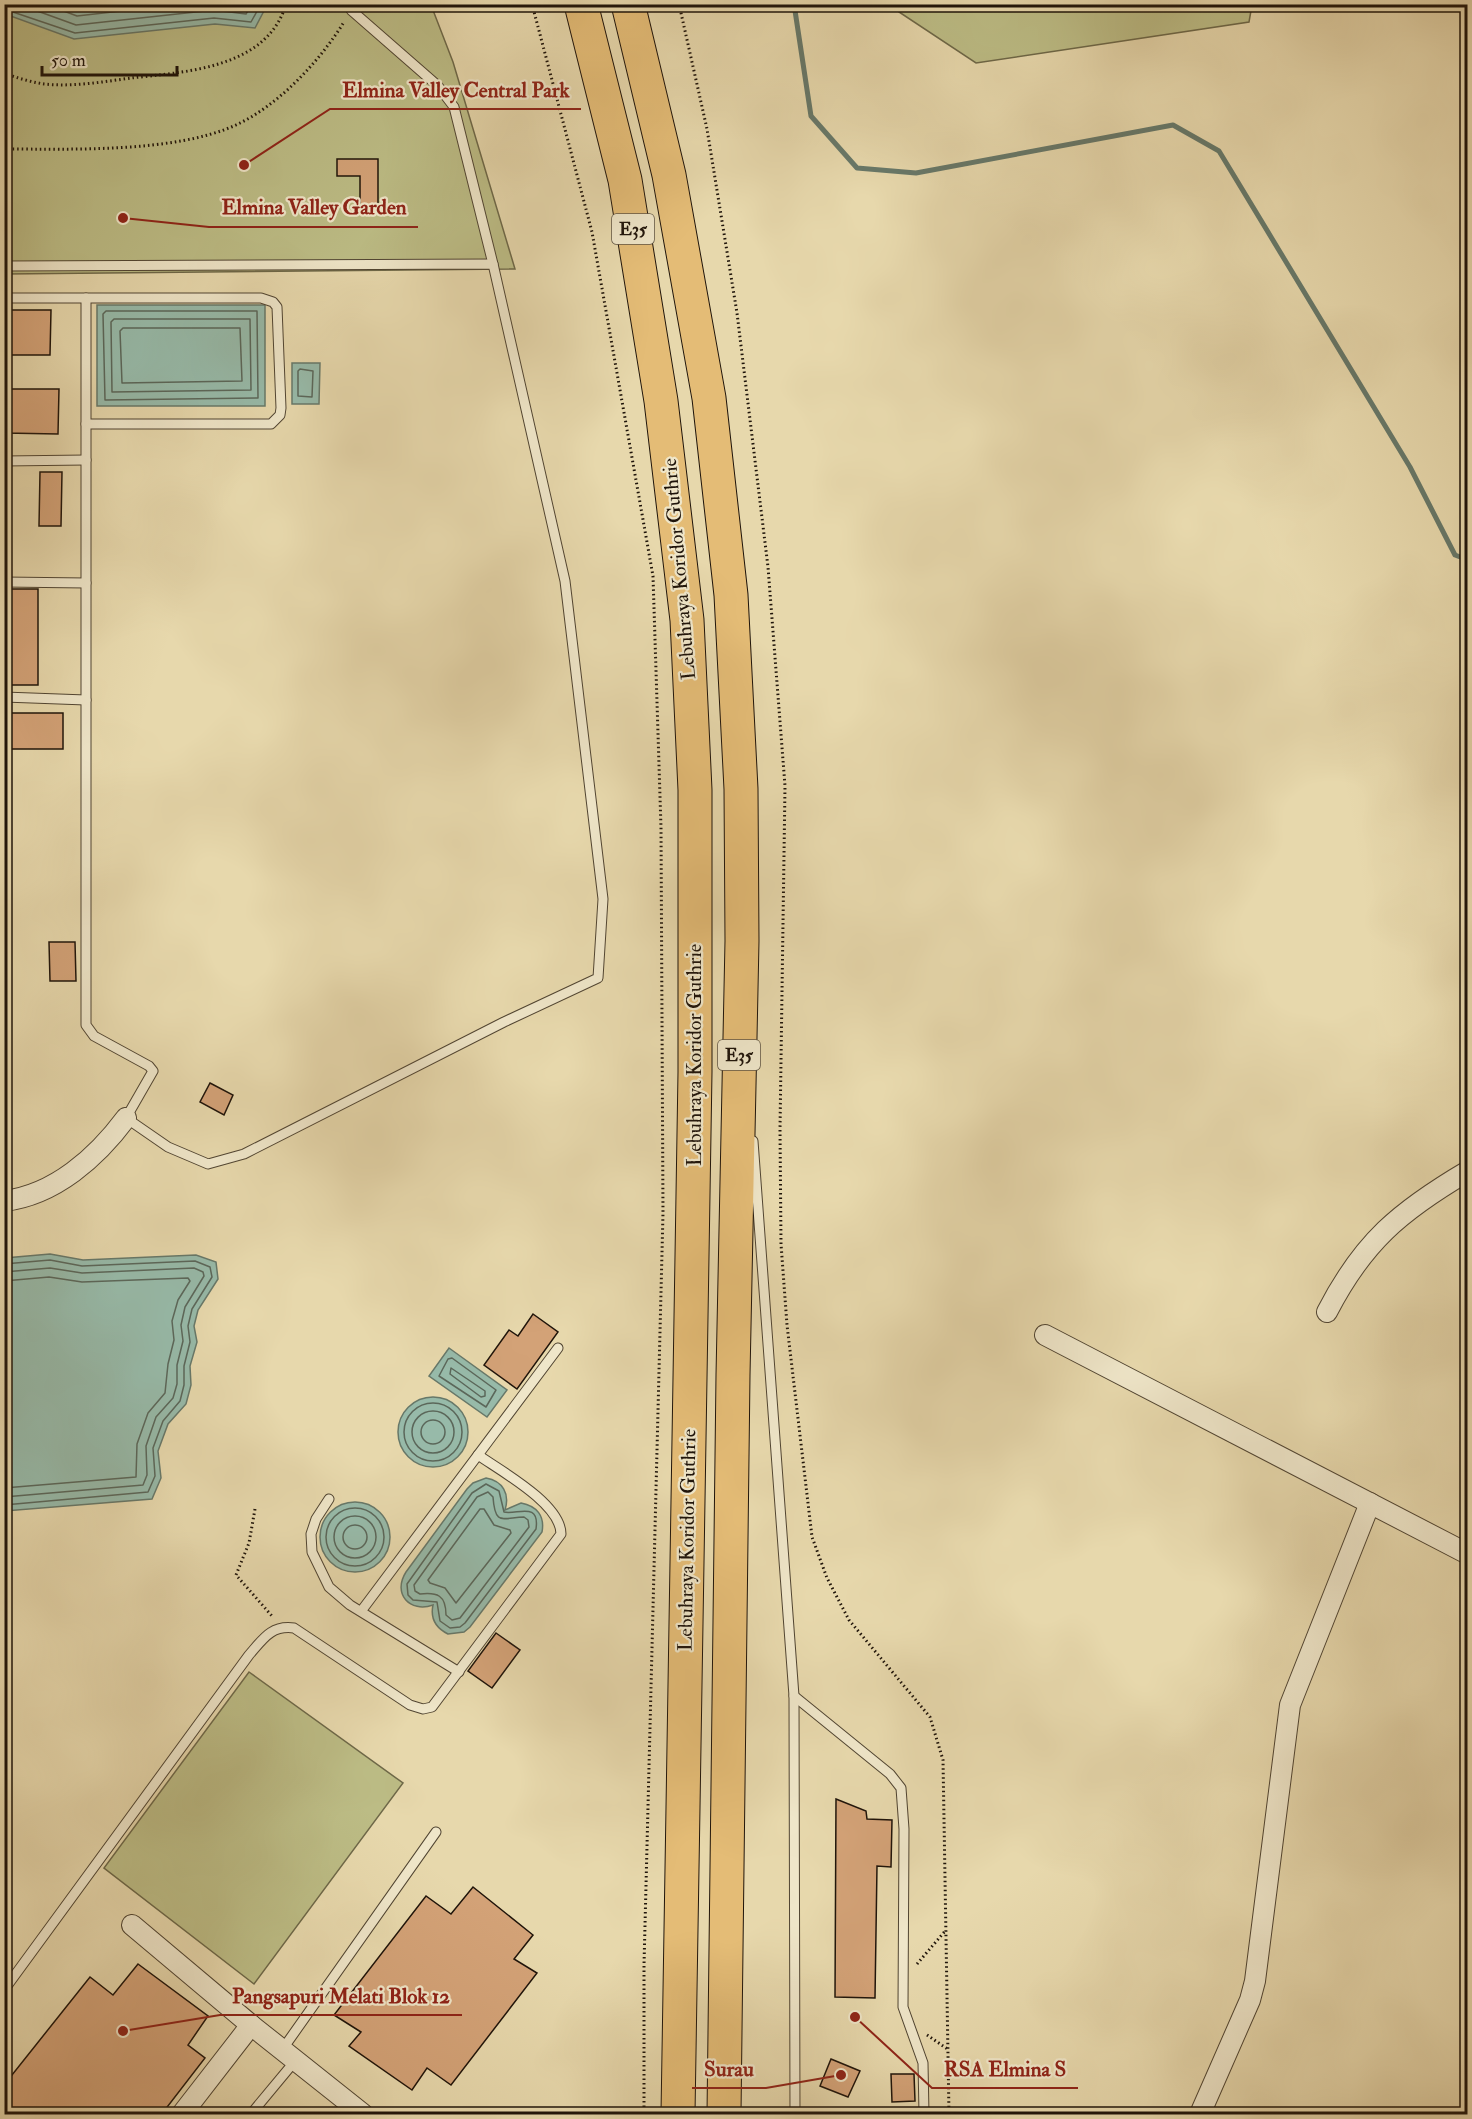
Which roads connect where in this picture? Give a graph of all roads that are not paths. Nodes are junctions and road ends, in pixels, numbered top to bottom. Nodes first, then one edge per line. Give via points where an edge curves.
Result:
1 (581, 4) edge
2 (351, 10) road end
3 (633, 12) edge
4 (493, 264) junction
5 (4, 266) edge
6 (4, 298) edge
7 (86, 298) junction
8 (86, 424) junction
9 (86, 460) junction
10 (4, 461) edge
11 (4, 582) edge
12 (86, 583) junction
13 (4, 697) edge
14 (86, 700) junction
15 (742, 941) junction
16 (750, 1084) dead end
17 (126, 1118) junction
18 (753, 1132) dead end
19 (1467, 1171) edge
20 (4, 1201) edge
21 (1327, 1312) dead end
22 (1045, 1335) dead end
23 (558, 1348) dead end
24 (478, 1455) junction
25 (329, 1499) dead end
26 (1370, 1503) junction
27 (1467, 1554) edge
28 (362, 1610) junction
29 (459, 1672) junction
30 (794, 1696) junction
31 (436, 1832) dead end
32 (132, 1925) dead end
33 (4, 1990) edge
34 (250, 2025) junction
35 (288, 2055) junction
36 (182, 2115) edge
37 (251, 2115) edge
38 (363, 2115) edge
39 (678, 2115) edge
40 (724, 2115) edge
41 (795, 2115) edge
42 (924, 2115) edge
43 (1200, 2115) edge

1 - 39 highway, Lebuhraya Koridor Guthrie / E35 via 625,180 661,401 687,620 695,790 695,1072
2 - 4 lane via 438,86 454,107
3 - 15 highway, E35 via 669,175 709,398 731,595 741,789
4 - 5 lane
4 - 17 lane via 565,581 603,899 598,978 244,1154 208,1164 168,1147
6 - 7 lane
7 - 8 lane
7 - 8 lane via 273,302 278,313 281,408 276,420 264,425
8 - 9 lane
9 - 10 lane
9 - 12 lane
11 - 12 lane
12 - 14 lane
13 - 14 lane
14 - 17 lane via 86,1025 94,1036 153,1071
15 - 16 lane
15 - 40 highway, E35
17 - 20 street via 110,1140 60,1181 25,1198
18 - 30 lane
19 - 21 street via 1424,1197 1381,1233 1347,1274
22 - 26 street
23 - 24 lane
24 - 28 lane
24 - 29 lane via 549,1507 561,1526 561,1534
25 - 28 lane via 311,1534 312,1552 329,1587
26 - 27 street
26 - 43 street via 1290,1705 1255,1981
28 - 29 lane
29 - 33 lane via 432,1707 418,1708 294,1628 270,1631 249,1654
30 - 41 lane
30 - 42 lane via 890,1774 901,1788 903,2007 923,2063
31 - 35 lane
32 - 34 street
34 - 35 street
34 - 36 street
35 - 37 lane
35 - 38 street

